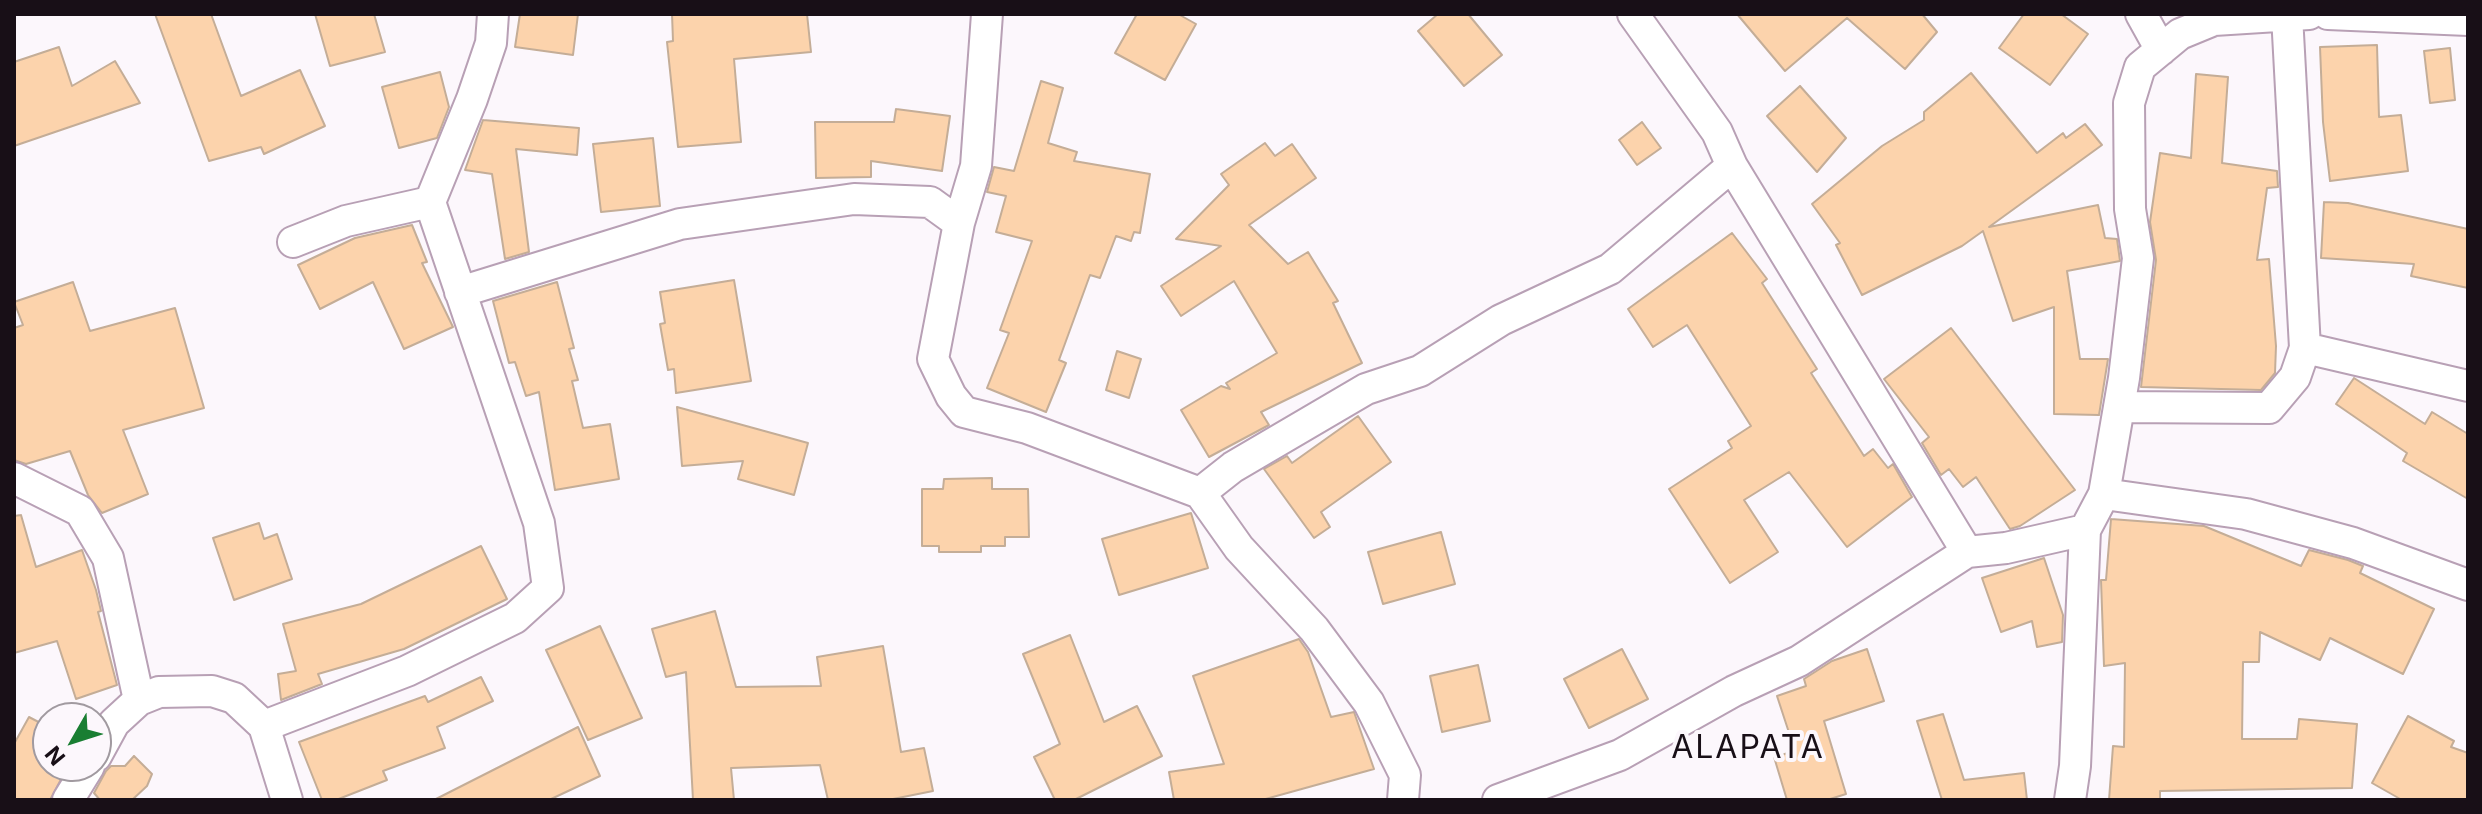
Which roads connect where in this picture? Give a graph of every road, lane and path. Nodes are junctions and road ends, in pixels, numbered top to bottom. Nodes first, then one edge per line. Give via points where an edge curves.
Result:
1 (493, 14) edge
2 (987, 14) edge
3 (1633, 14) edge
4 (2141, 14) edge
5 (2328, 14) edge
6 (2298, 15) edge
7 (2468, 20) edge
8 (2161, 50) junction
9 (1732, 166) junction
10 (430, 202) junction
11 (959, 223) junction
12 (293, 242) dead end
13 (460, 292) junction
14 (2305, 348) junction
15 (2468, 386) edge
16 (2119, 407) junction
17 (14, 478) edge
18 (1200, 493) junction
19 (2104, 494) junction
20 (2085, 530) junction
21 (1967, 552) junction
22 (2468, 585) edge
23 (139, 700) junction
24 (264, 726) junction
25 (112, 727) edge
26 (79, 782) edge
27 (68, 800) edge
28 (287, 800) edge
29 (1403, 800) edge
30 (1498, 800) edge
31 (2070, 800) edge

1 - 10 street via 491,43
2 - 11 street via 976,166
3 - 9 street via 1717,132
4 - 8 street
5 - 7 street
6 - 8 street via 2214,20 2180,34
6 - 14 street
8 - 16 street via 2140,67 2129,103 2130,209 2138,258
9 - 18 street via 1610,269 1501,320 1420,371 1366,389 1233,467
9 - 21 street
10 - 12 street via 346,221
10 - 13 street
11 - 13 street via 930,202 854,199 680,224
11 - 18 street via 933,359 964,412 1027,428
13 - 24 street via 539,523 548,588 515,618 421,665
14 - 15 street
14 - 16 street via 2295,377 2269,408
16 - 19 street
17 - 23 street via 80,511 108,558
18 - 29 street via 1239,548 1314,629 1369,703 1405,775
19 - 20 street
19 - 22 street via 2246,514 2353,543
20 - 21 street
20 - 31 street
21 - 30 street via 1799,661 1620,755
23 - 24 street via 159,692 212,691 234,698
23 - 25 street
24 - 28 street
26 - 27 street

